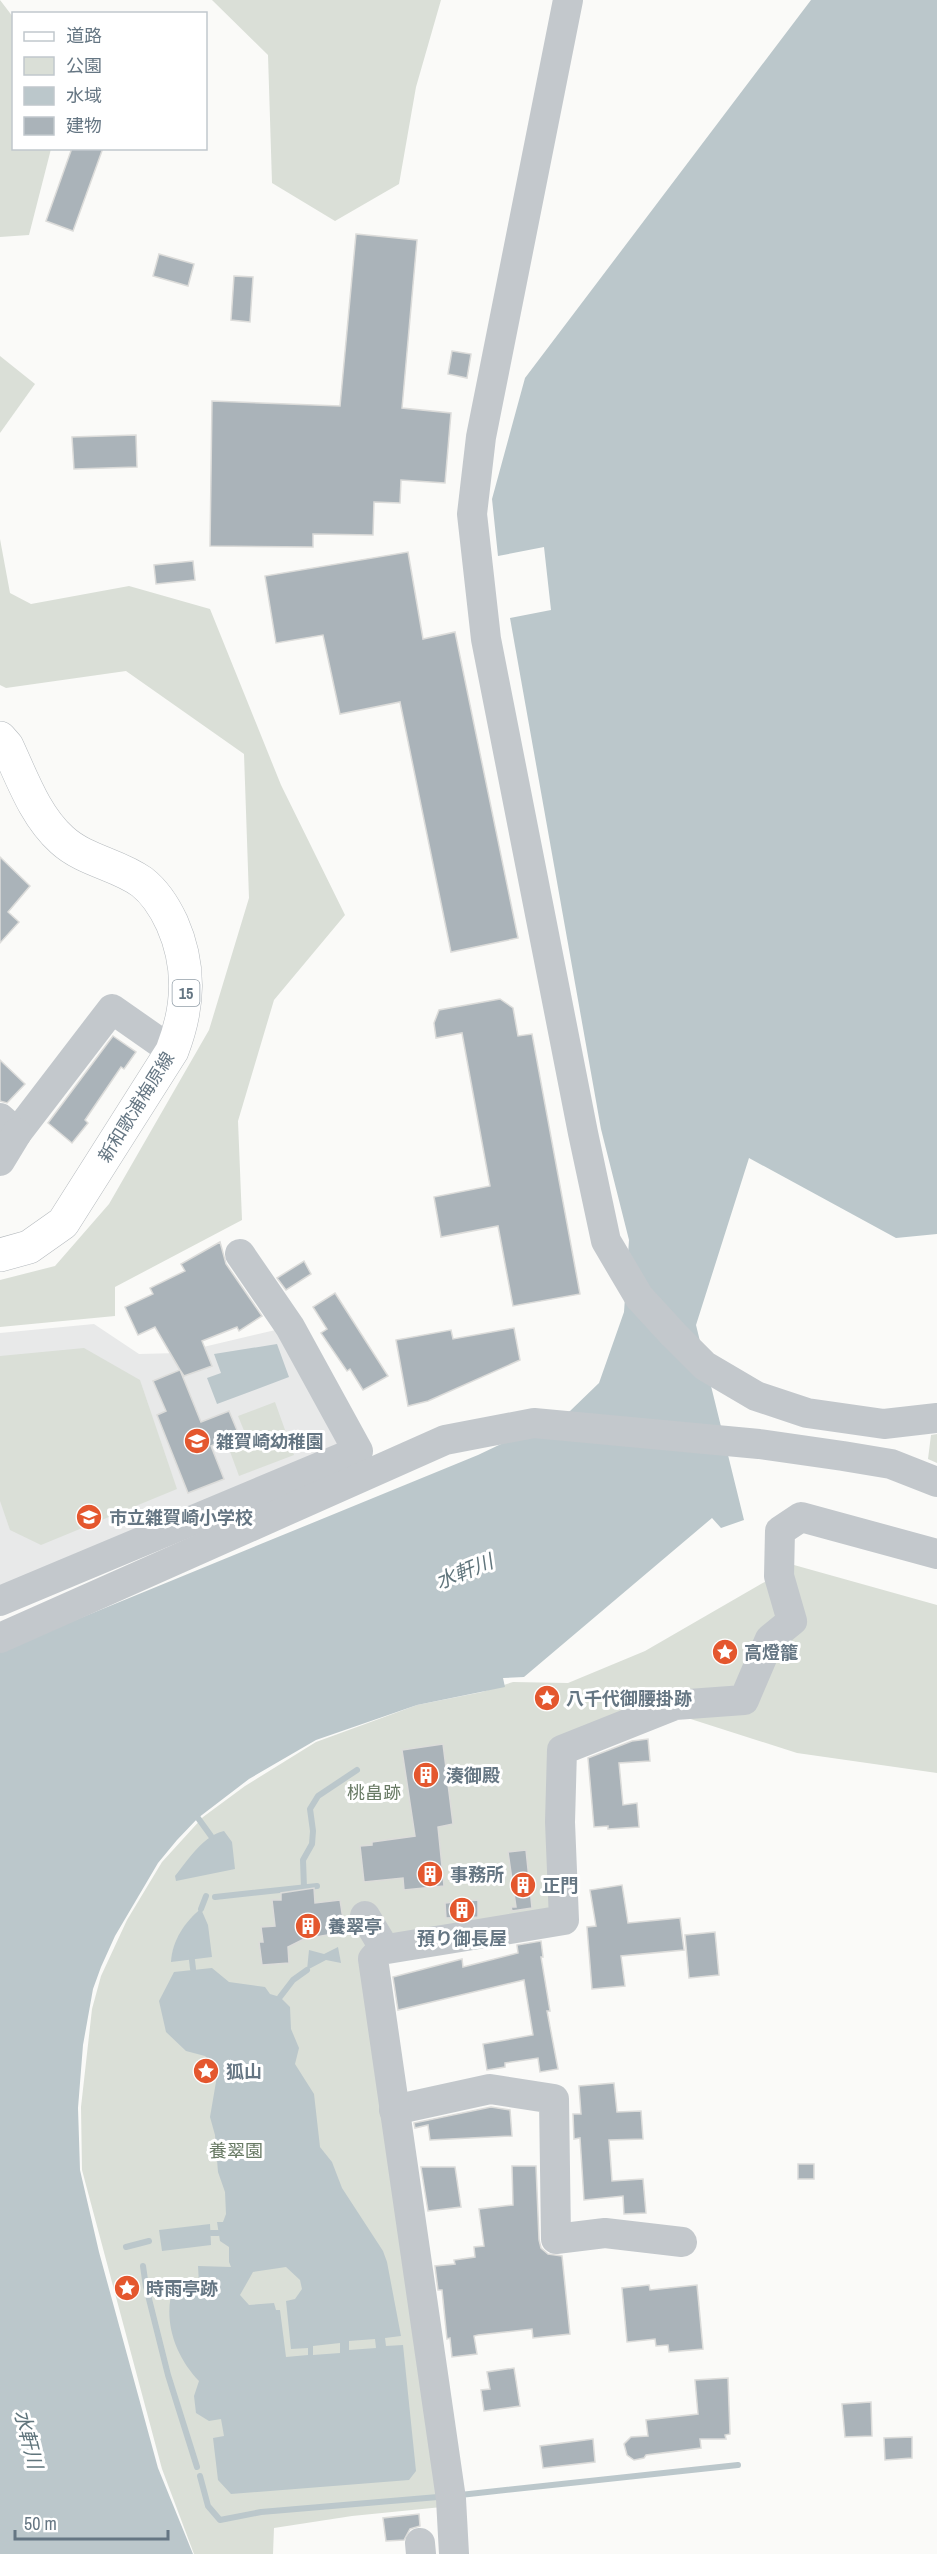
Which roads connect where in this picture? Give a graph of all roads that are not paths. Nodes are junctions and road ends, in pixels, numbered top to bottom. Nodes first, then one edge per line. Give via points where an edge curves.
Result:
1 (568, 0) edge
2 (0, 738) edge
3 (172, 1051) junction
4 (9, 1126) edge
5 (0, 1161) edge
6 (240, 1254) dead end
7 (0, 1255) edge
8 (937, 1418) edge
9 (937, 1482) edge
10 (937, 1554) edge
11 (9, 1594) edge
12 (28, 1624) junction
13 (0, 1638) edge
14 (365, 1916) dead end
15 (381, 1950) junction
16 (394, 2110) junction
17 (682, 2242) dead end
18 (454, 2554) edge

1 - 8 street via 481,437 472,514 486,639 606,1242 639,1297 673,1334 705,1366 756,1396 807,1413 884,1424
2 - 3 main road, 新和歌浦梅原線 / 15 via 38,811 59,838 78,854 141,882 156,895 169,917 181,943 186,973 183,1024
3 - 4 street via 111,1009
3 - 7 main road, 新和歌浦梅原線 / 15 via 63,1223 29,1247
4 - 5 street
6 - 11 street via 290,1327 358,1451
9 - 12 street via 891,1464 759,1444 534,1423 444,1440
10 - 15 street via 801,1517 780,1530 779,1576 792,1621 770,1639 744,1700 675,1705 562,1750 564,1920
11 - 12 street
12 - 13 street
14 - 15 street
15 - 16 street via 373,1959
16 - 17 street via 489,2089 554,2099 556,2239 606,2233
16 - 18 street via 451,2499

